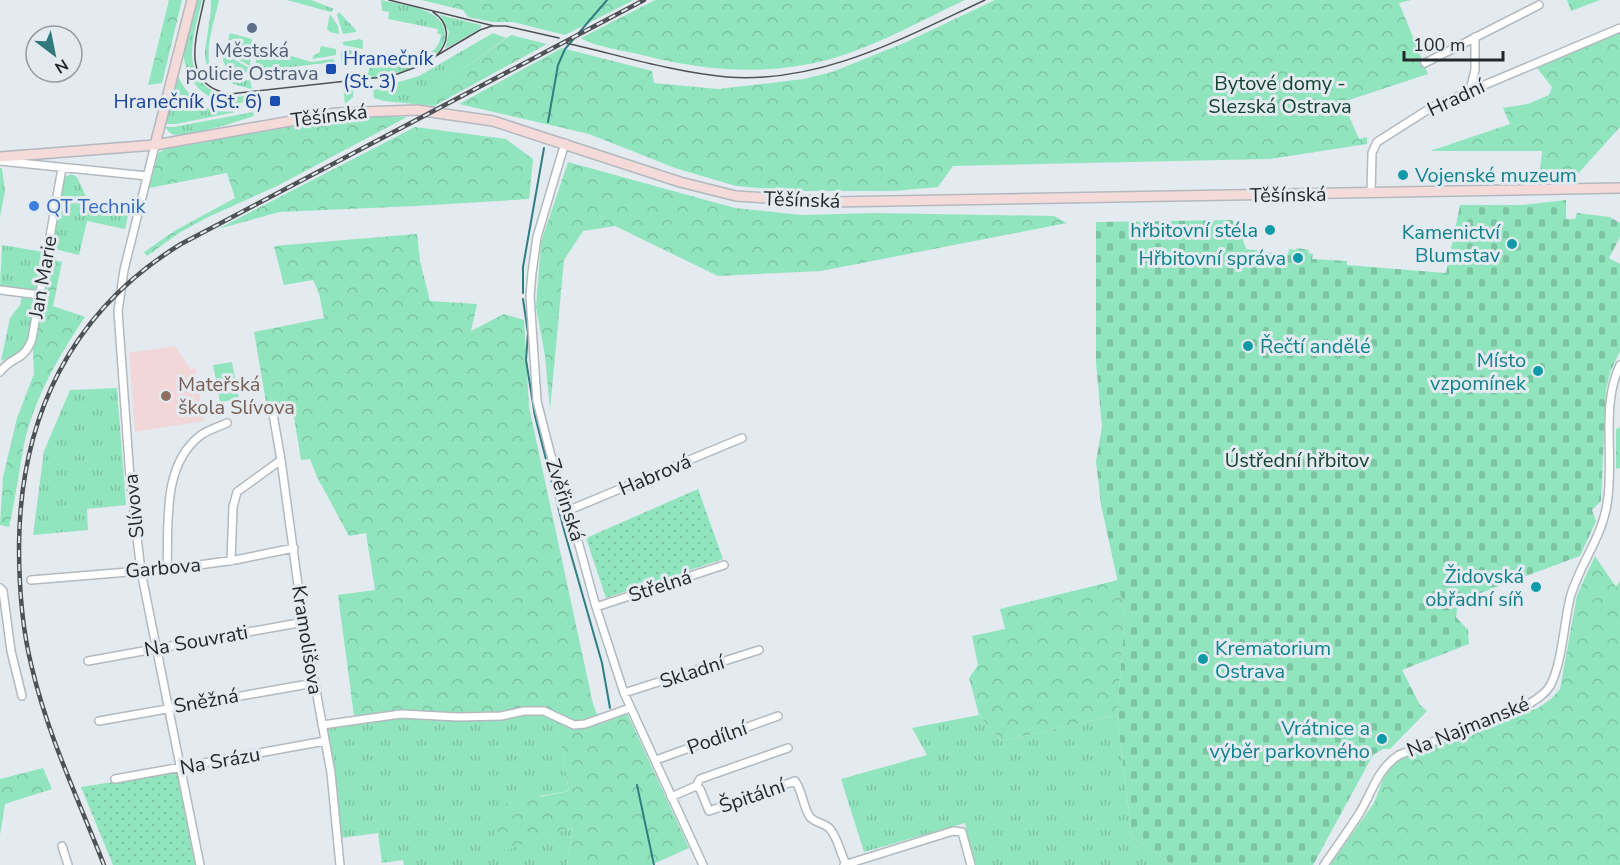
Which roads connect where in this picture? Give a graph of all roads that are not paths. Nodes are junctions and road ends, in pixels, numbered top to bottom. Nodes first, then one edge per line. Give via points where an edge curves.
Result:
1 (192, 0) edge
2 (1539, 4) dead end
3 (1620, 28) edge
4 (1475, 37) junction
5 (1425, 63) dead end
6 (1470, 90) junction
7 (566, 143) junction
8 (155, 145) junction
9 (0, 159) edge
10 (62, 168) junction
11 (147, 176) junction
12 (1620, 188) edge
13 (1371, 193) junction
14 (0, 290) edge
15 (40, 295) junction
16 (1620, 365) edge
17 (0, 372) edge
18 (273, 414) dead end
19 (227, 423) dead end
20 (742, 438) dead end
21 (281, 460) junction
22 (567, 512) junction
23 (294, 548) junction
24 (231, 561) junction
25 (724, 565) dead end
26 (167, 569) junction
27 (141, 571) junction
28 (31, 580) dead end
29 (0, 588) edge
30 (596, 608) junction
31 (304, 622) junction
32 (156, 647) junction
33 (759, 650) dead end
34 (88, 661) dead end
35 (314, 683) junction
36 (624, 693) junction
37 (22, 696) dead end
38 (170, 708) junction
39 (630, 708) junction
40 (778, 716) dead end
41 (99, 721) dead end
42 (322, 725) junction
43 (325, 741) junction
44 (788, 748) dead end
45 (656, 760) junction
46 (182, 768) junction
47 (115, 778) dead end
48 (696, 786) junction
49 (671, 796) junction
50 (62, 846) dead end
51 (845, 864) edge
52 (68, 865) edge
53 (200, 865) edge
54 (340, 865) edge
55 (703, 865) edge
56 (970, 865) edge
57 (1324, 865) edge

1 - 8 main road
2 - 4 street
3 - 6 street, Hradní
4 - 5 street
4 - 6 street via 1475,70
6 - 13 street, Hradní via 1432,107 1377,142 1372,153
7 - 8 main road, Těšínská via 475,117 375,110 336,112
7 - 13 main road, Těšínská via 680,182 736,196 781,200
7 - 22 street, Zvěřinská via 537,237 530,296 537,400
8 - 9 main road, Těšínská
8 - 11 street, Slívova
9 - 10 street
10 - 11 street
10 - 15 street, Jan Marie
11 - 27 street, Slívova via 118,311
12 - 13 main road, Těšínská
14 - 15 street
15 - 17 street, Jan Marie via 29,348
16 - 57 street, Na Najmanské via 1610,403 1607,506 1573,591 1550,686 1529,704 1390,761
18 - 21 street, Kramolišova
19 - 26 street via 193,442 175,472
20 - 22 street, Habrová
21 - 23 street, Kramolišova
21 - 24 street via 237,492 232,507
22 - 30 street, Zvěřinská
23 - 24 street, Garbova
23 - 31 street, Kramolišova
24 - 26 street, Garbova
25 - 30 street, Střelná
26 - 27 street, Garbova
27 - 28 street, Garbova
27 - 32 street, Slívova
29 - 37 street
30 - 36 street, Zvěřinská
31 - 32 street, Na Souvrati
31 - 35 street, Kramolišova
32 - 34 street, Na Souvrati
32 - 38 street, Slívova
33 - 36 street, Skladní
35 - 38 street, Sněžná
35 - 42 street, Kramolišova
36 - 39 street, Zvěřinská
38 - 41 street, Sněžná
38 - 46 street, Slívova
39 - 42 street via 585,724 534,711 490,716 400,714
39 - 45 street, Zvěřinská
40 - 45 street, Podílní
42 - 43 street, Kramolišova
43 - 46 street, Na Srázu
43 - 54 street, Kramolišova
44 - 48 street via 700,779
45 - 49 street, Zvěřinská
46 - 47 street, Na Srázu
46 - 53 street, Slívova
48 - 49 street
48 - 51 street, Špitální via 709,811 795,781 810,816 833,832
49 - 55 street, Zvěřinská
50 - 52 street
51 - 56 street via 953,831 962,832

